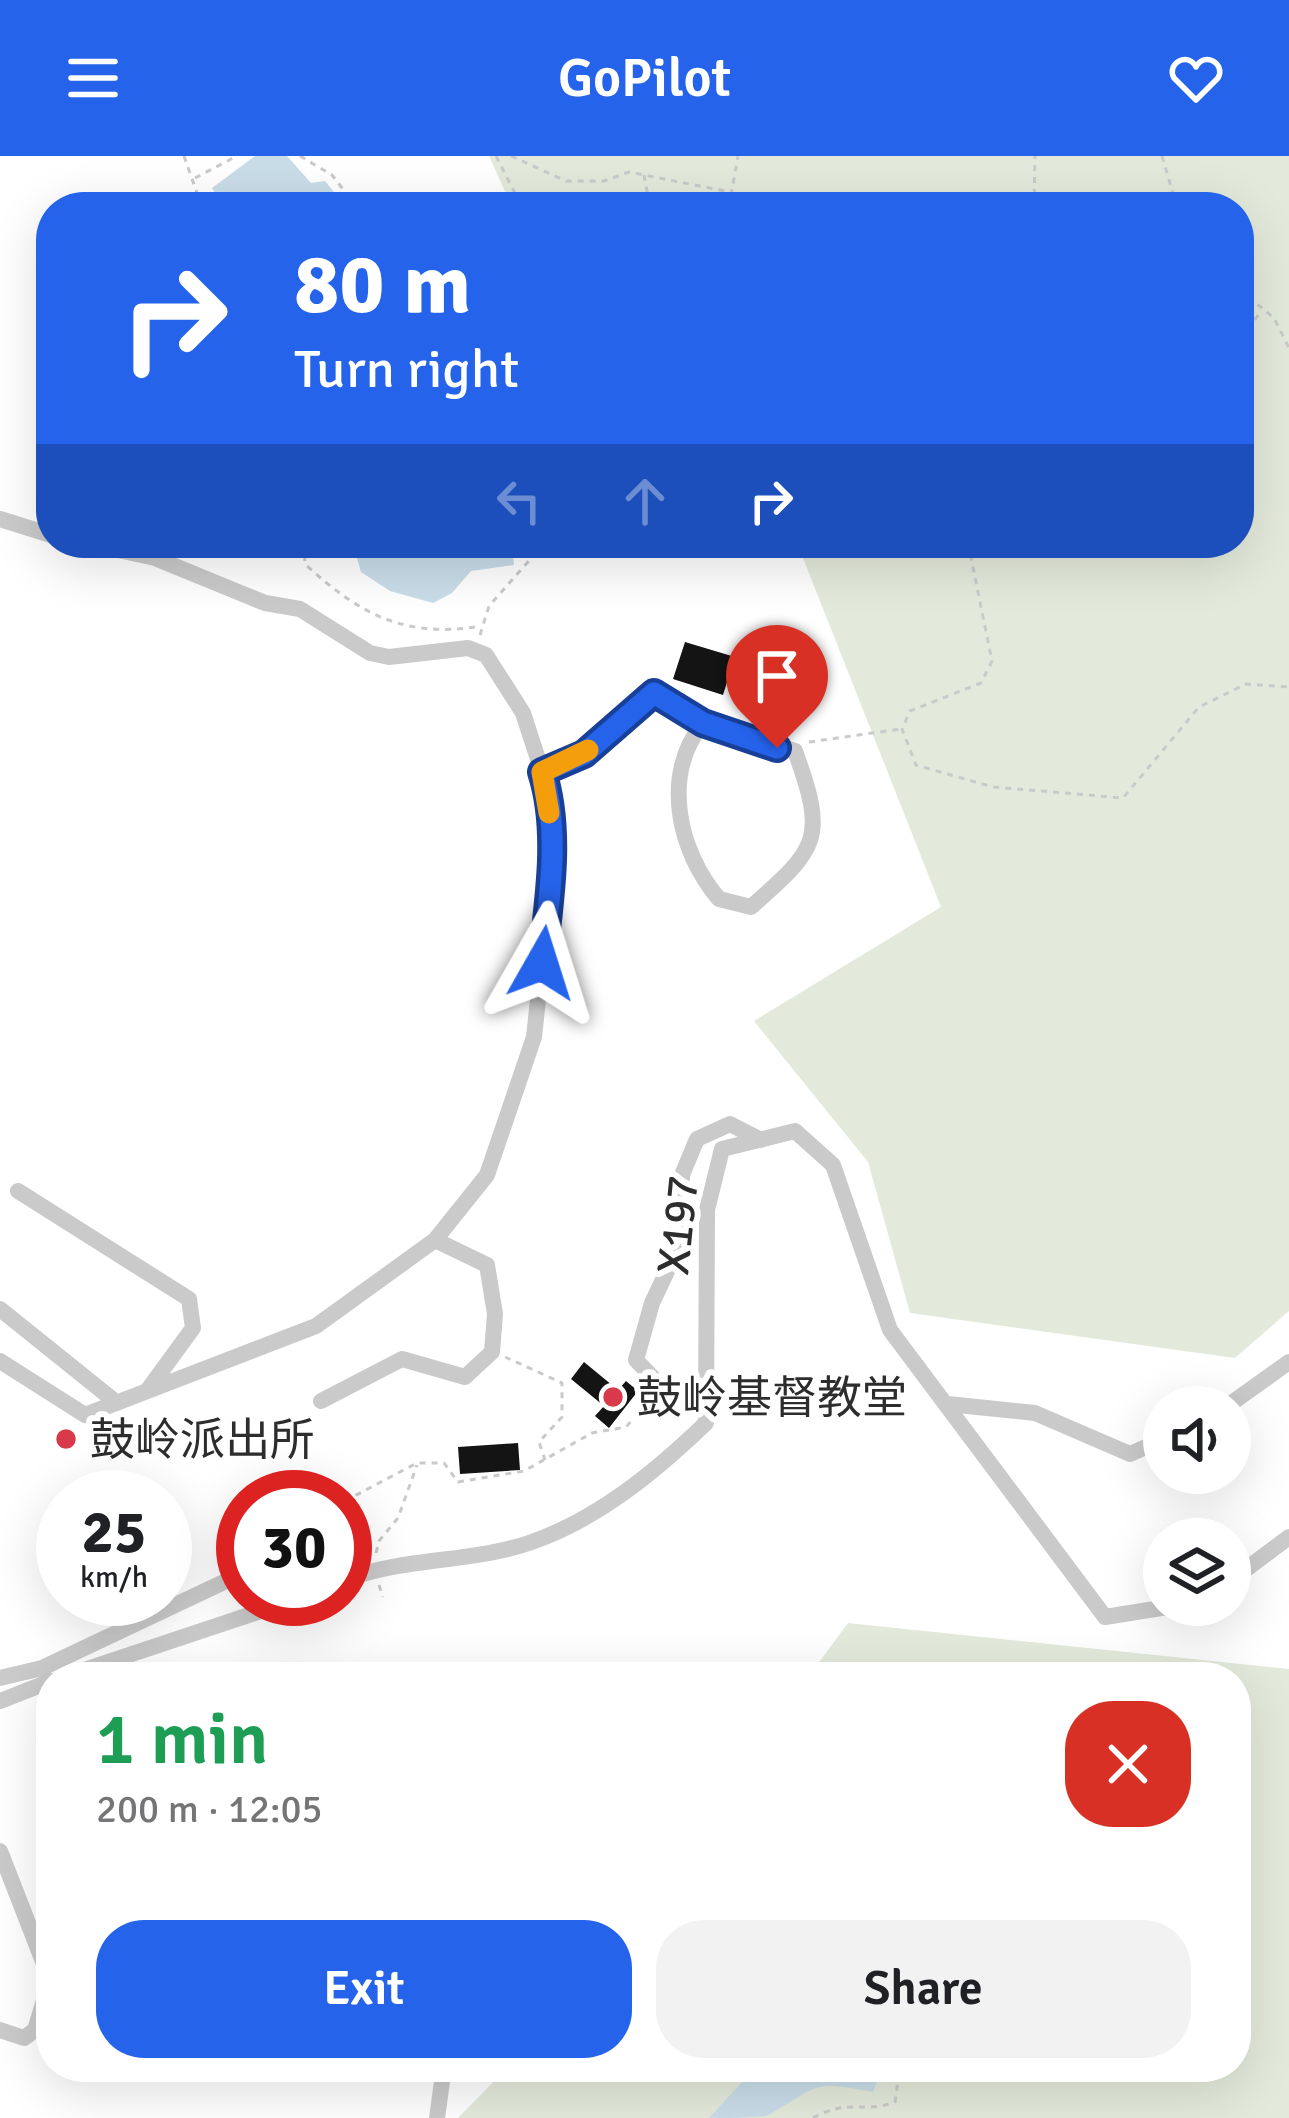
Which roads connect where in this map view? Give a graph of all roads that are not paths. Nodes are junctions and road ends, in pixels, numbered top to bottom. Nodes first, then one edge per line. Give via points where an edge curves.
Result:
1 (0, 519) edge
2 (36, 530) edge
3 (155, 558) edge
4 (703, 723) junction
5 (542, 772) junction
6 (761, 1139) junction
7 (18, 1191) dead end
8 (435, 1240) junction
9 (0, 1309) edge
10 (0, 1361) edge
11 (1289, 1362) edge
12 (661, 1386) road end
13 (1251, 1389) edge
14 (147, 1392) junction
15 (321, 1401) dead end
16 (117, 1403) junction
17 (948, 1404) junction
18 (1143, 1448) edge
19 (1289, 1537) edge
20 (1251, 1565) edge
21 (372, 1569) edge
22 (216, 1587) edge
23 (1143, 1611) edge
24 (216, 1626) edge
25 (72, 1662) edge
26 (107, 1662) edge
27 (36, 1676) edge
28 (0, 1678) edge
29 (36, 1681) edge
30 (4, 1699) edge
31 (0, 1851) edge
32 (36, 1945) edge
33 (36, 2024) edge
34 (0, 2030) edge
35 (442, 2082) edge
36 (437, 2118) edge

1 - 2 street
3 - 5 street via 300,609 370,653 467,648 486,655 523,713
4 - 4 street via 795,751 814,825 806,859 751,907 719,899 687,848 679,812 686,744
4 - 5 street via 654,693 584,754
5 - 8 street via 550,889 534,1036 487,1175
6 - 12 street via 730,1124 697,1139 682,1175 680,1244 636,1360
6 - 17 street, X197 / X197 via 795,1131 833,1165 890,1330
6 - 21 street, X197 / X197 via 722,1149 706,1210 706,1423 644,1483 529,1543
7 - 14 street via 189,1299 193,1328
8 - 14 street via 316,1326
8 - 15 street via 487,1265 492,1352 465,1377 402,1359
9 - 16 street
10 - 16 street via 86,1415
11 - 13 street
14 - 16 street
17 - 18 street via 1035,1414 1130,1454
17 - 23 street, X197 / X197 via 1105,1617
19 - 20 street
22 - 25 street
24 - 26 street
27 - 28 street
29 - 30 street
31 - 32 street
33 - 34 street via 23,2038
35 - 36 street

